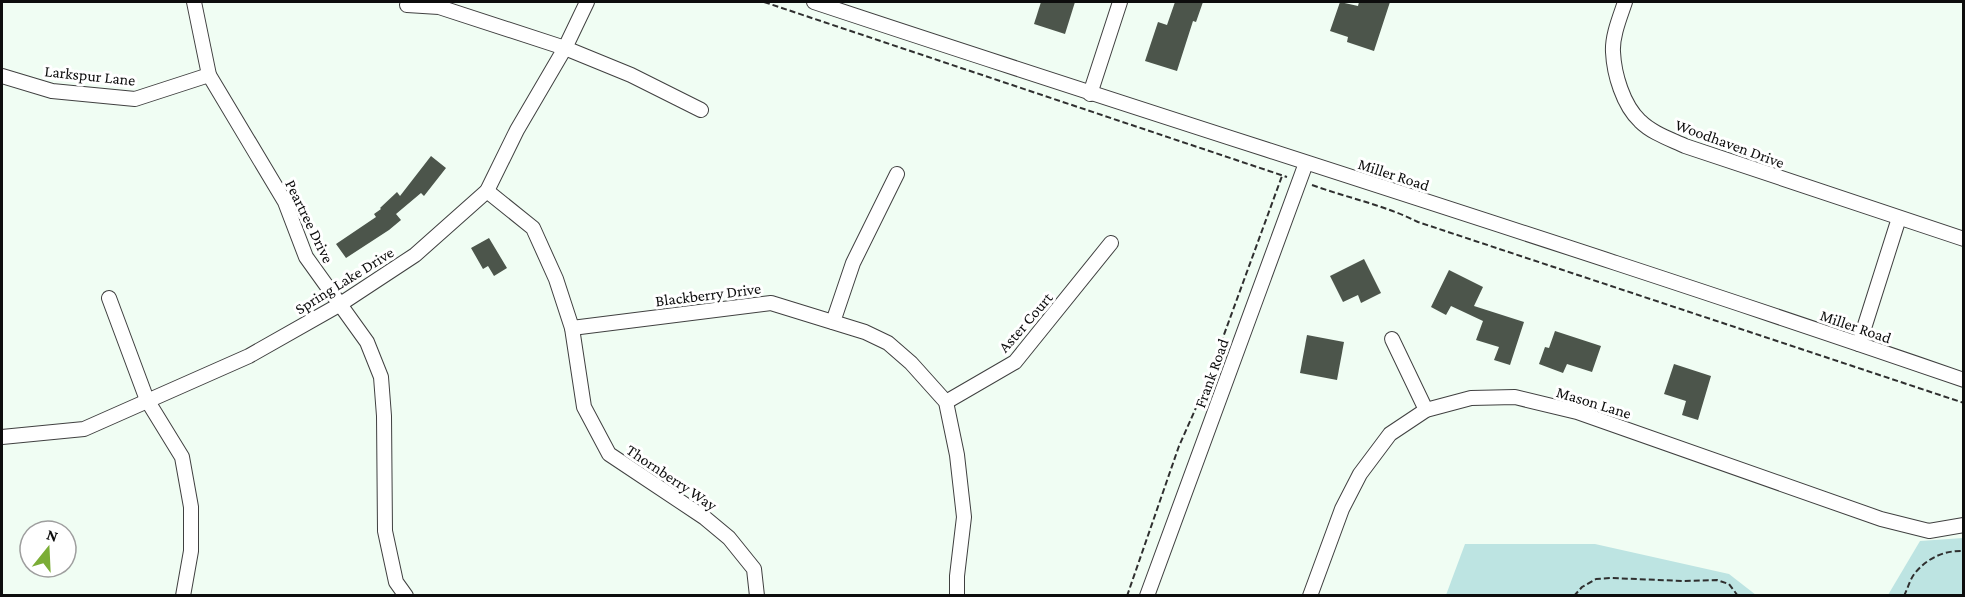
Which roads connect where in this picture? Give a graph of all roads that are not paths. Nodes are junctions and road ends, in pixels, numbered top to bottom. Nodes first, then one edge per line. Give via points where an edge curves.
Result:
1 (194, 2) edge
2 (587, 2) edge
3 (814, 2) edge
4 (1120, 2) edge
5 (1624, 2) edge
6 (407, 5) dead end
7 (565, 48) junction
8 (209, 75) junction
9 (2, 76) edge
10 (1090, 94) junction
11 (701, 110) dead end
12 (1306, 163) junction
13 (897, 174) dead end
14 (487, 191) junction
15 (1899, 218) junction
16 (1964, 239) edge
17 (1111, 243) dead end
18 (109, 298) dead end
19 (339, 305) junction
20 (833, 322) junction
21 (572, 328) junction
22 (1392, 339) dead end
23 (1859, 344) junction
24 (1964, 380) edge
25 (147, 400) junction
26 (946, 402) junction
27 (1426, 410) junction
28 (2, 437) edge
29 (1964, 525) edge
30 (183, 596) edge
31 (406, 596) edge
32 (757, 596) edge
33 (957, 596) edge
34 (1147, 596) edge
35 (1310, 596) edge

1 - 8 street, Peartree Drive
2 - 7 street, Spring Lake Drive
3 - 10 street, Miller Road
4 - 10 street
5 - 15 street, Woodhaven Drive via 1613,51 1617,79 1639,120 1685,146
6 - 7 street via 439,7
7 - 11 street
7 - 14 street, Spring Lake Drive
8 - 9 street, Larkspur Lane via 135,99 52,92
8 - 19 street, Peartree Drive via 285,202 306,257
10 - 12 street, Miller Road
12 - 23 street, Miller Road
12 - 34 street, Frank Road
13 - 20 street via 853,263
14 - 19 street, Spring Lake Drive via 415,255
14 - 21 street, Thornberry Way via 533,228
15 - 16 street, Woodhaven Drive
15 - 23 street
17 - 26 street, Aster Court via 1015,362
18 - 25 street
19 - 25 street, Spring Lake Drive via 249,356
19 - 31 street, Peartree Drive via 367,342 381,377 385,531 396,582
20 - 21 street, Blackberry Drive via 771,303
20 - 26 street, Blackberry Drive via 888,343
21 - 32 street, Thornberry Way via 584,407 609,454 729,538 754,569
22 - 27 street
23 - 24 street, Miller Road
25 - 28 street, Spring Lake Drive via 84,429
25 - 30 street via 182,457 192,507 191,551
26 - 33 street via 964,517
27 - 29 street, Mason Lane via 1471,398 1515,397 1577,412 1881,519 1929,531
27 - 35 street, Mason Lane via 1390,434 1360,474 1342,509

